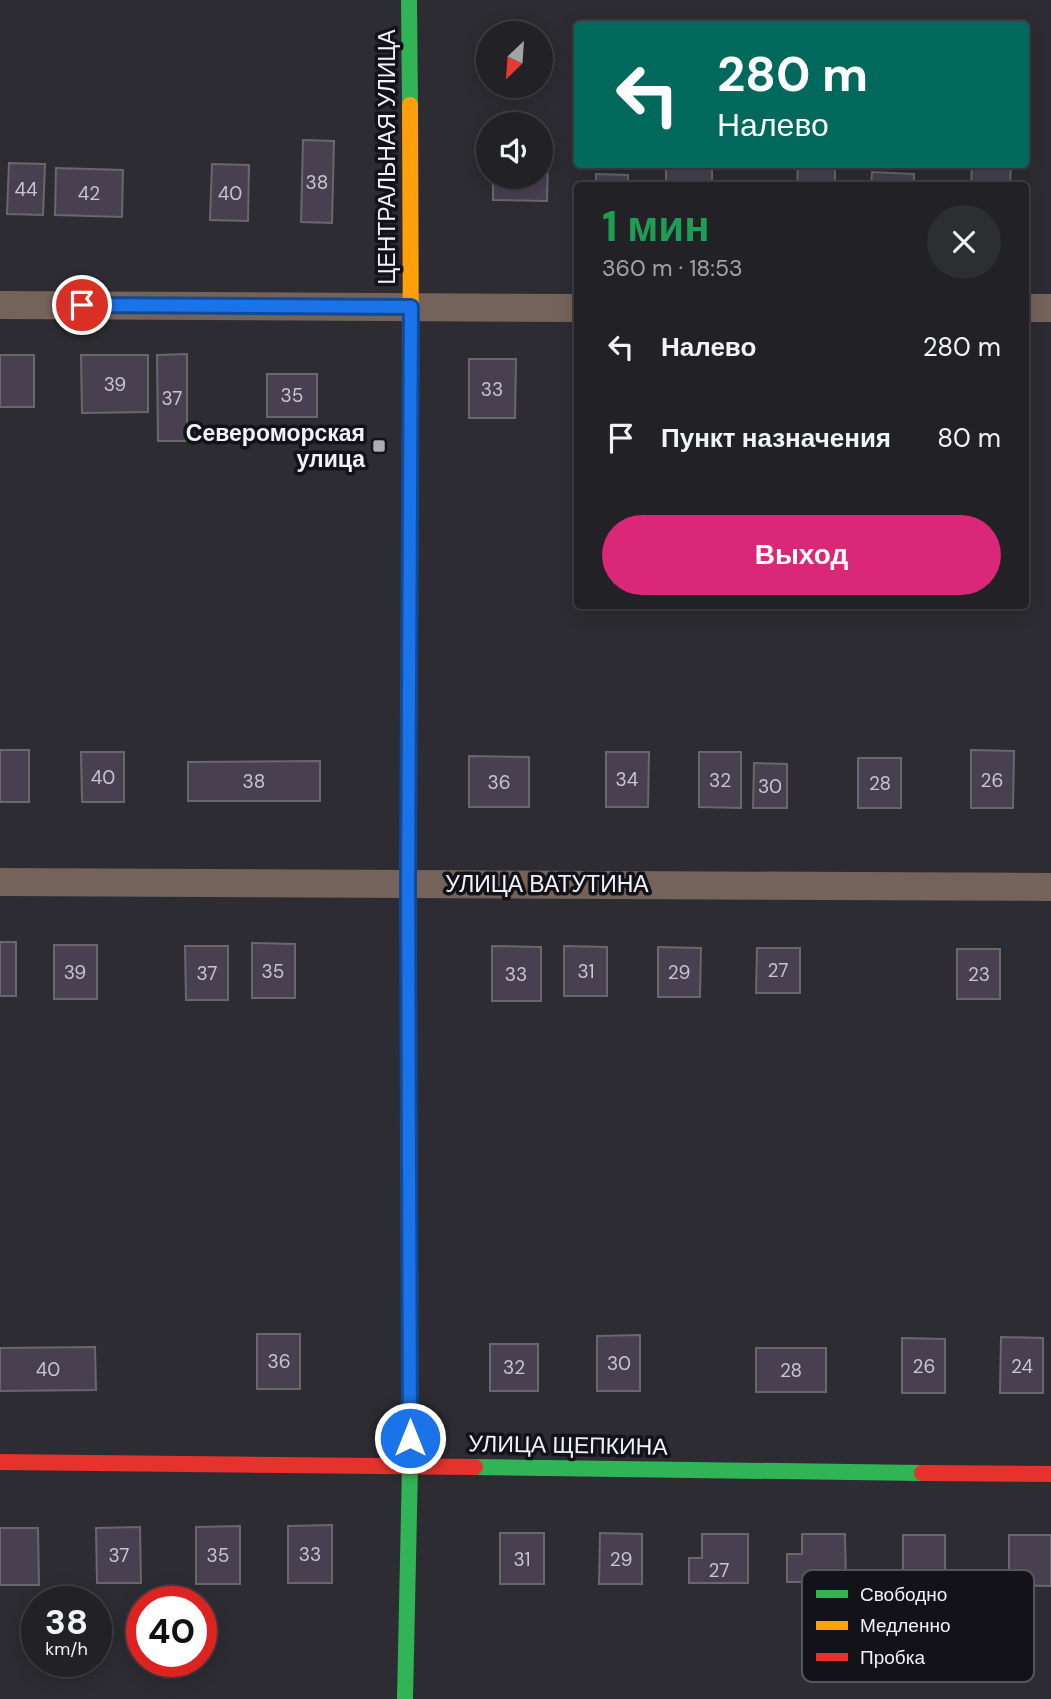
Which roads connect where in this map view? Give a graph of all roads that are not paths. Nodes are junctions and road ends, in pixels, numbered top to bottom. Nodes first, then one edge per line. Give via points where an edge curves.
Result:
1 (409, 0) edge
2 (0, 305) edge
3 (411, 307) junction
4 (574, 307) edge
5 (1029, 308) edge
6 (1051, 308) edge
7 (0, 882) edge
8 (408, 884) junction
9 (1051, 887) edge
10 (0, 1462) edge
11 (410, 1466) junction
12 (1051, 1474) edge
13 (405, 1699) edge

1 - 3 street, ЦЕНТРАЛЬНАЯ УЛИЦА
2 - 3 street
3 - 4 street
3 - 8 street, ЦЕНТРАЛЬНАЯ УЛИЦА
5 - 6 street
7 - 8 street, УЛИЦА ВАТУТИНА
8 - 9 street, УЛИЦА ВАТУТИНА
8 - 11 street, ЦЕНТРАЛЬНАЯ УЛИЦА
10 - 11 street, УЛИЦА ЩЕПКИНА
11 - 12 street, УЛИЦА ЩЕПКИНА
11 - 13 street, ЦЕНТРАЛЬНАЯ УЛИЦА

